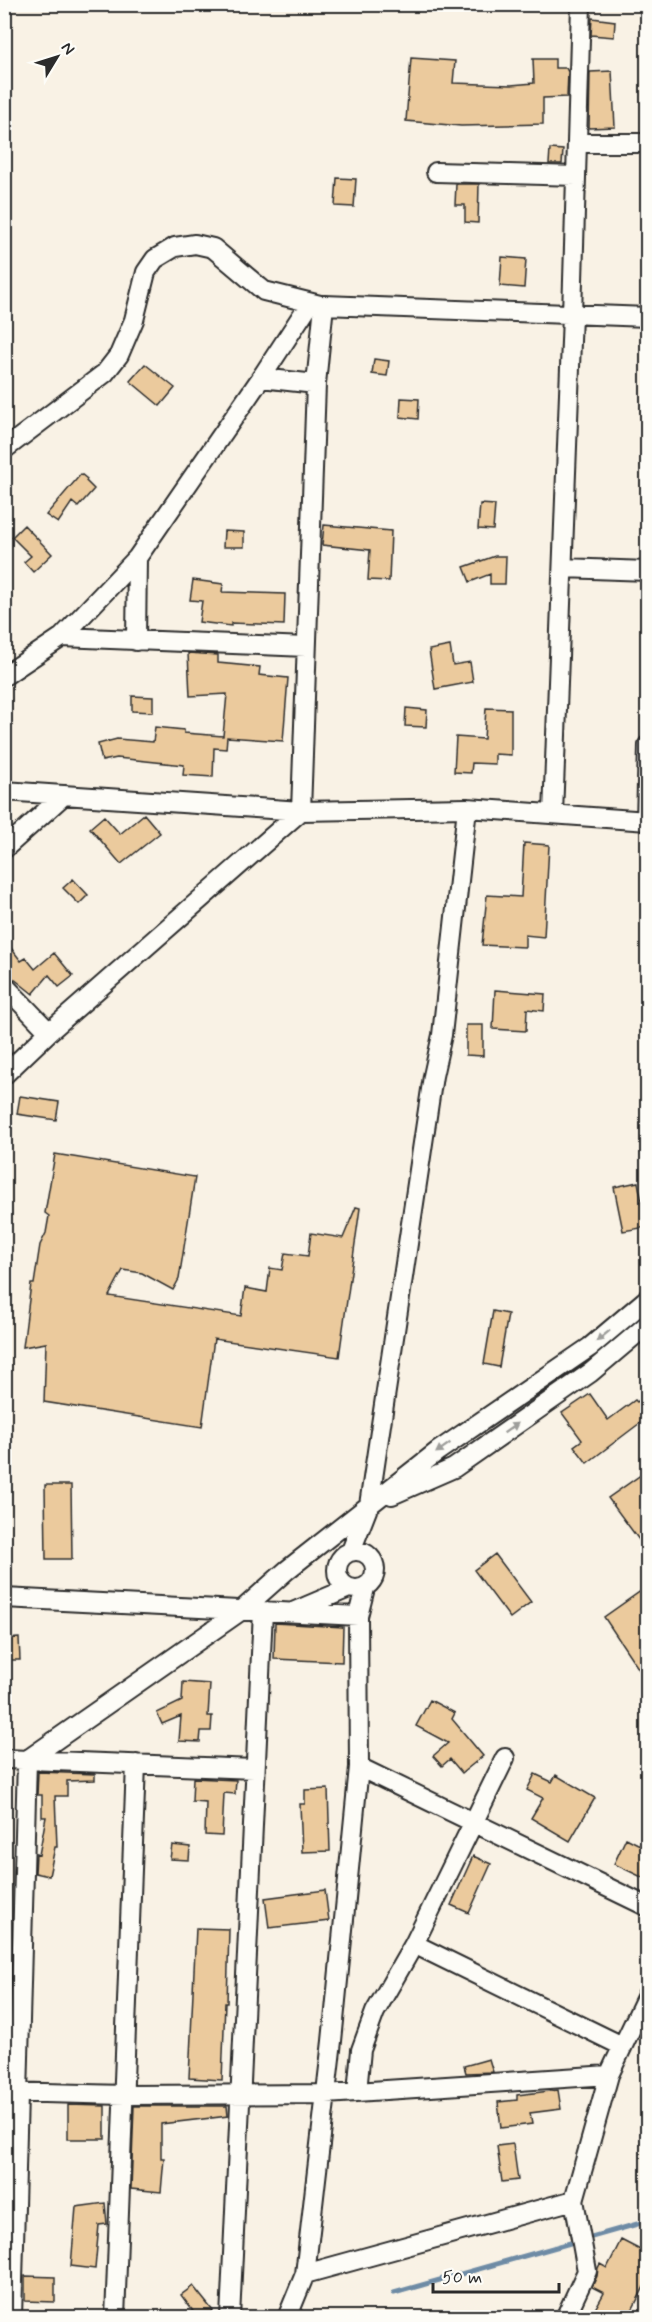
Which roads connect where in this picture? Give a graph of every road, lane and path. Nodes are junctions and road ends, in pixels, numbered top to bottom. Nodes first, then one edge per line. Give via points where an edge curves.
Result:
1 (581, 4) edge
2 (577, 142) junction
3 (648, 143) edge
4 (436, 171) dead end
5 (576, 176) junction
6 (317, 304) junction
7 (572, 315) junction
8 (648, 317) edge
9 (261, 378) junction
10 (316, 384) junction
11 (6, 448) dead end
12 (137, 558) junction
13 (563, 568) junction
14 (648, 571) edge
15 (62, 637) junction
16 (136, 641) junction
17 (306, 647) junction
18 (4, 676) edge
19 (648, 745) edge
20 (4, 791) edge
21 (64, 795) junction
22 (467, 808) junction
23 (301, 811) junction
24 (553, 814) junction
25 (647, 821) edge
26 (4, 849) edge
27 (4, 985) edge
28 (49, 1032) junction
29 (4, 1075) edge
30 (648, 1298) edge
31 (648, 1324) edge
32 (369, 1505) junction
33 (348, 1553) junction
34 (287, 1570) junction
35 (357, 1588) junction
36 (4, 1598) edge
37 (242, 1610) junction
38 (263, 1611) junction
39 (291, 1612) junction
40 (358, 1616) junction
41 (505, 1758) dead end
42 (4, 1760) edge
43 (27, 1760) junction
44 (136, 1764) junction
45 (359, 1767) junction
46 (254, 1769) junction
47 (473, 1822) junction
48 (648, 1907) edge
49 (414, 1944) junction
50 (648, 1993) edge
51 (622, 2046) junction
52 (609, 2075) junction
53 (11, 2092) edge
54 (357, 2092) junction
55 (326, 2094) junction
56 (125, 2095) junction
57 (240, 2095) junction
58 (574, 2200) junction
59 (305, 2274) junction
60 (12, 2318) edge
61 (115, 2318) edge
62 (230, 2318) edge
63 (286, 2318) edge
64 (565, 2318) edge

1 - 2 street
2 - 3 street
2 - 5 street
4 - 5 street
5 - 7 street
6 - 7 street
6 - 9 street
6 - 10 street
6 - 11 street via 264,291 213,248 195,244 174,247 155,258 146,272 134,320 119,355 105,373
7 - 8 street
7 - 13 street
9 - 10 street
9 - 12 street
10 - 17 street
12 - 15 street
12 - 16 street
13 - 14 street
13 - 24 street
15 - 16 street
15 - 18 street
16 - 17 street
17 - 23 street
19 - 25 street
20 - 21 street
21 - 23 street
21 - 26 street
22 - 23 street
22 - 24 street
22 - 32 street via 442,1035
23 - 28 street
24 - 25 street
27 - 28 street
28 - 29 street
30 -> 32 street via 590,1347 438,1451
32 -> 31 street via 454,1468 590,1373
32 - 33 street
32 - 34 street
33 - 34 street
33 - 35 street via 336,1569 342,1584
33 - 35 street via 367,1554 376,1567 375,1575
34 - 37 street
35 - 39 street
35 - 40 street
36 - 37 street
37 - 38 street
37 - 43 street
38 - 39 street
38 - 46 street
39 - 40 street
40 - 45 street
41 - 47 street
42 - 43 street
43 - 44 street
43 - 53 street
44 - 46 street
44 - 56 street
45 - 47 street
45 - 55 street
46 - 57 street
47 - 48 street
47 - 49 street
49 - 51 street
49 - 54 street via 375,2012 361,2050
50 - 51 street
51 - 52 street
52 - 54 street
52 - 58 street
53 - 56 street
53 - 60 street
54 - 55 street
55 - 57 street
55 - 59 street
56 - 57 street
56 - 61 street
57 - 62 street
58 - 59 street
58 - 64 street via 586,2271
59 - 63 street

